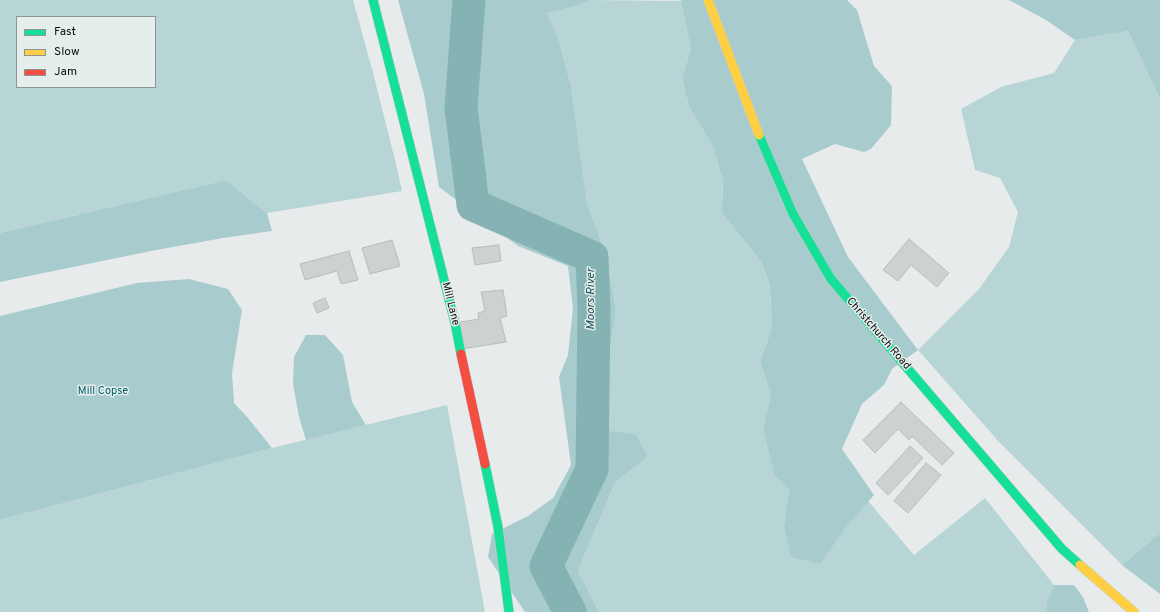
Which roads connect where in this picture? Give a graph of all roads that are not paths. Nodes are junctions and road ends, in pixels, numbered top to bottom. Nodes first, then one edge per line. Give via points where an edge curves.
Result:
1 (373, 0) edge
2 (708, 0) edge
3 (509, 612) edge
4 (1134, 612) edge

1 - 3 main road, Mill Lane via 456,324 498,527
2 - 4 main road, Christchurch Road via 766,154 792,214 831,279 1062,549

